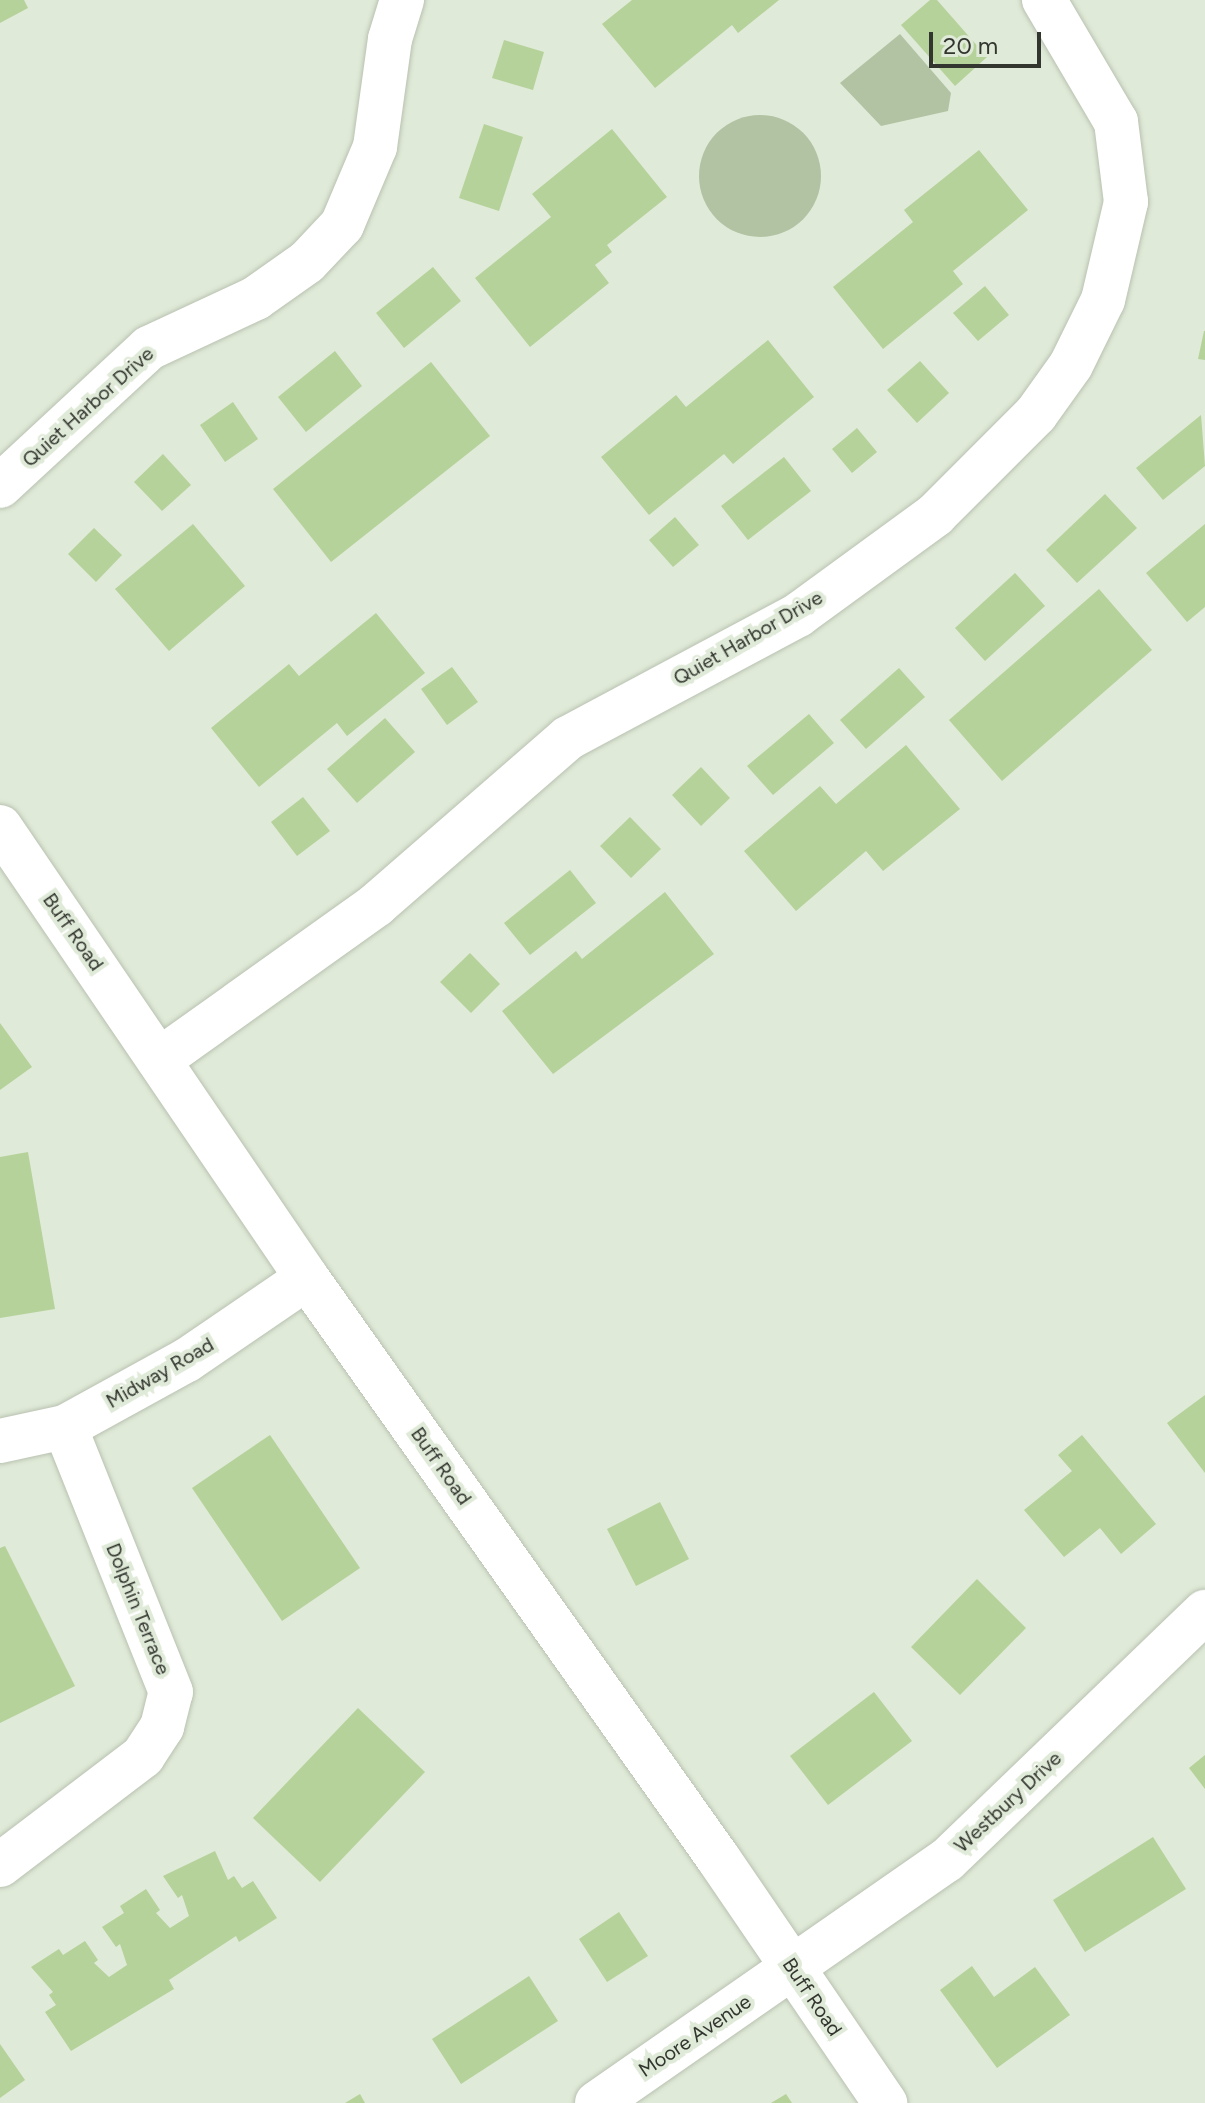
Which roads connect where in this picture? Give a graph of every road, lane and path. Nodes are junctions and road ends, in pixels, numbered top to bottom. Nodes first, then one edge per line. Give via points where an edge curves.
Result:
1 (402, 0) edge
2 (1044, 0) edge
3 (0, 486) edge
4 (0, 827) edge
5 (159, 1060) junction
6 (307, 1278) junction
7 (65, 1427) junction
8 (0, 1441) edge
9 (1205, 1612) edge
10 (0, 1865) edge
11 (793, 1969) junction
12 (597, 2103) edge
13 (885, 2103) edge

1 - 3 street, Quiet Harbor Drive via 390,39 375,147 342,225 307,262 256,298 149,348
2 - 5 street, Quiet Harbor Drive via 1116,122 1126,202 1103,300 1071,365 1036,414 935,515 798,615 568,738 376,905
4 - 5 street, Buff Road
5 - 6 street, Buff Road
6 - 7 street, Midway Road via 187,1360
6 - 11 street, Buff Road
7 - 8 street, Midway Road
7 - 10 street, Dolphin Terrace via 171,1692 162,1727 143,1756
9 - 11 street, Westbury Drive via 947,1860
11 - 12 street, Moore Avenue
11 - 13 street, Buff Road

